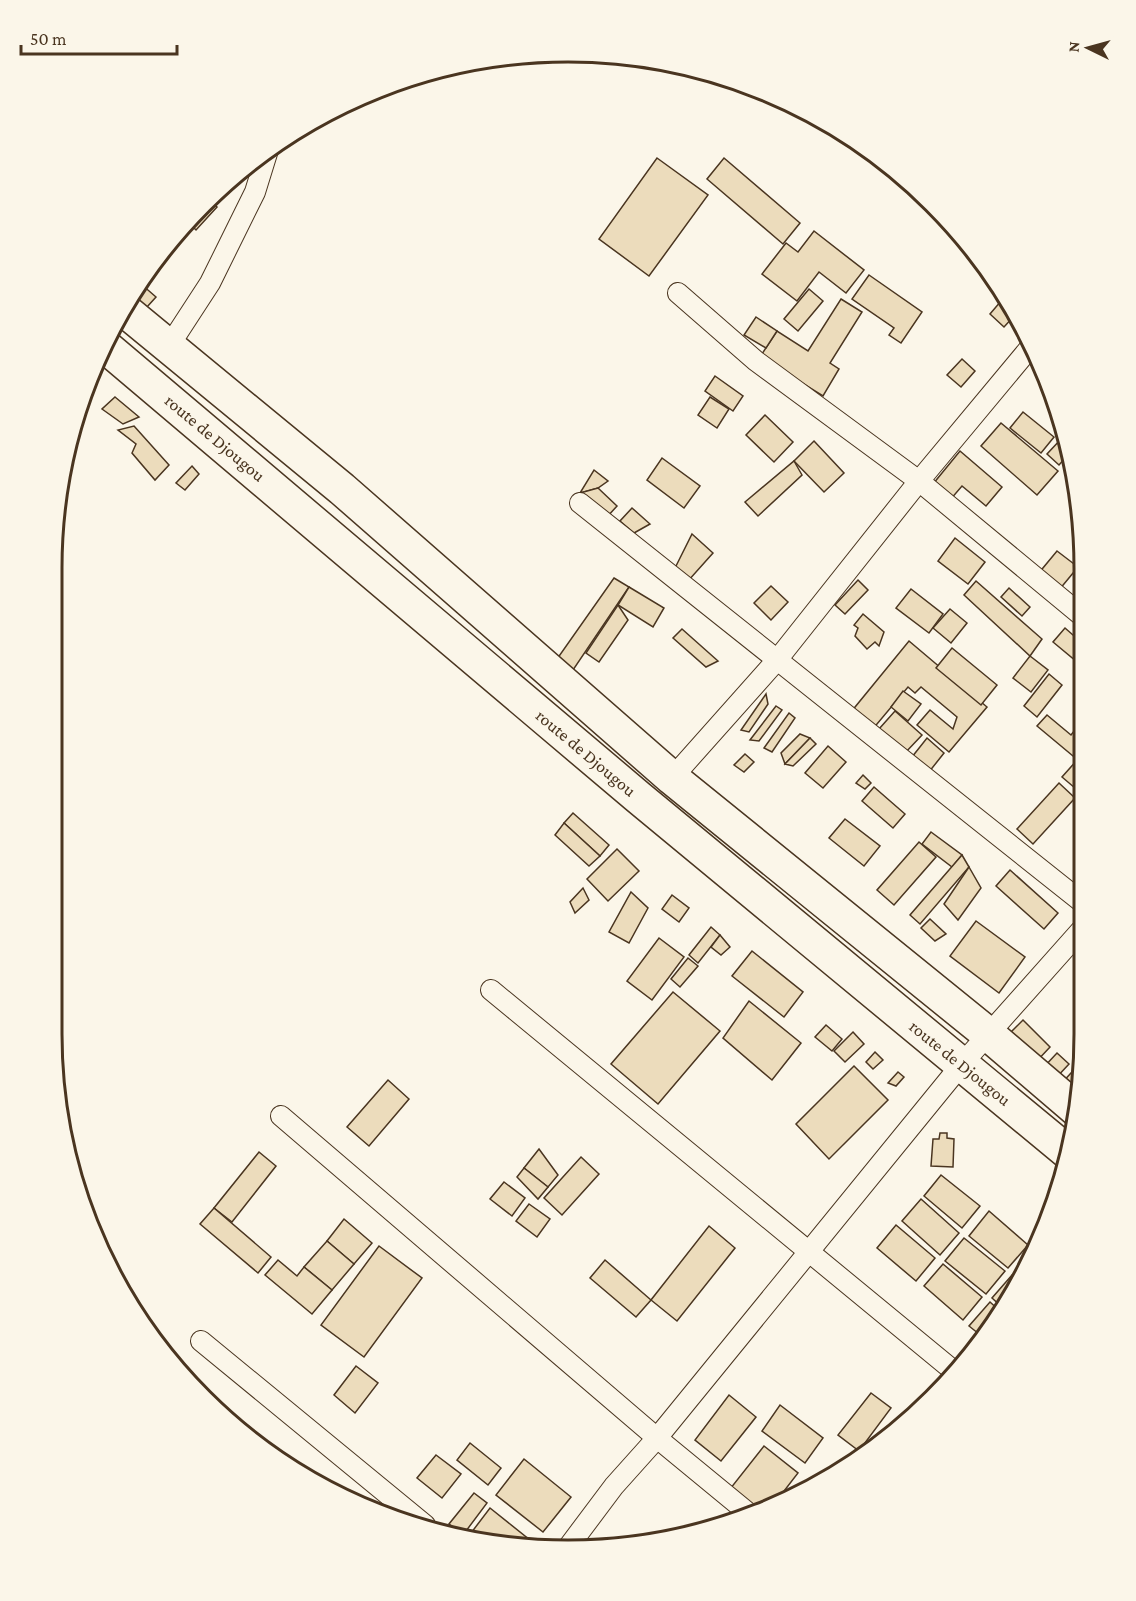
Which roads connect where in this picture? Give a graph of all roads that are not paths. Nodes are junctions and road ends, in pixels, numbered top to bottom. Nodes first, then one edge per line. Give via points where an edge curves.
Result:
1 (264, 163) edge
2 (678, 293) dead end
3 (130, 314) edge
4 (169, 346) junction
5 (111, 351) edge
6 (1026, 352) edge
7 (919, 481) junction
8 (580, 503) dead end
9 (1074, 609) edge
10 (777, 660) junction
11 (672, 778) junction
12 (1074, 896) edge
13 (1074, 938) edge
14 (491, 990) dead end
15 (988, 1034) junction
16 (961, 1065) junction
17 (1069, 1103) edge
18 (281, 1116) dead end
19 (1061, 1147) edge
20 (808, 1252) junction
21 (201, 1341) dead end
22 (949, 1367) edge
23 (657, 1438) junction
24 (743, 1508) edge
25 (413, 1515) edge
26 (574, 1540) edge

1 - 4 street via 255,192 210,283
2 - 7 street via 756,361
3 - 4 highway, route de Djougou
4 - 11 highway, route de Djougou via 342,489
5 - 16 highway, route de Djougou
6 - 7 street
7 - 9 street
7 - 10 street
8 - 10 street
10 - 11 street
10 - 12 street
11 - 15 highway, route de Djougou
13 - 15 street
14 - 20 street
15 - 16 street
15 - 17 highway, route de Djougou
16 - 19 highway, route de Djougou
16 - 20 street
18 - 23 street
20 - 22 street
20 - 23 street
21 - 25 street
23 - 24 street
23 - 26 street

